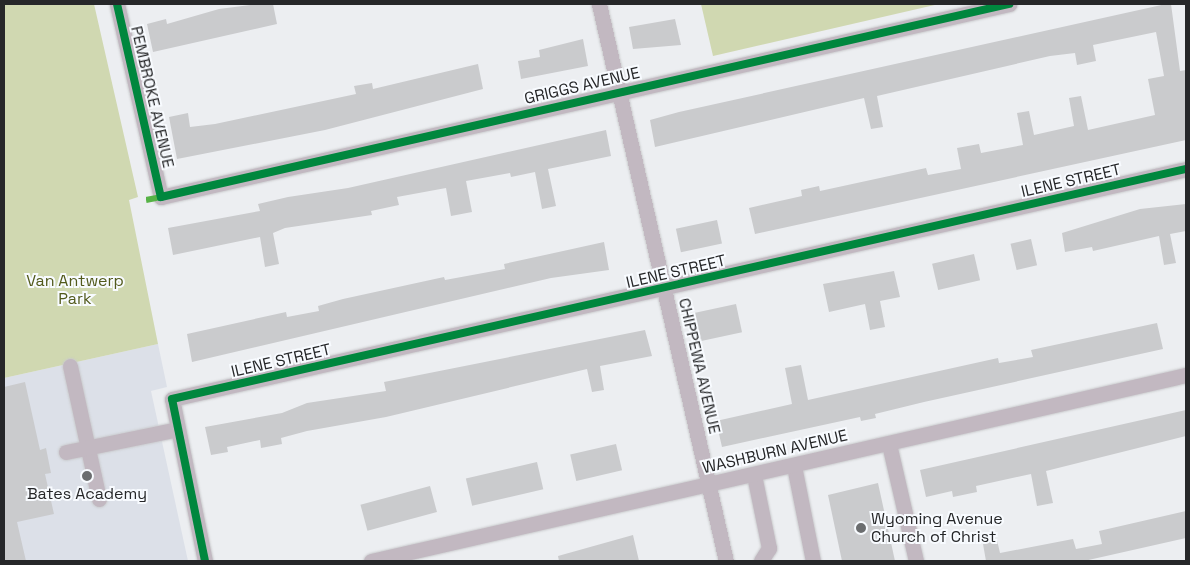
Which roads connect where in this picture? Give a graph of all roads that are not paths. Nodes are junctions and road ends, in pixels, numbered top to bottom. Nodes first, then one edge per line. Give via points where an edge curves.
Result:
1 (117, 4) edge
2 (599, 4) edge
3 (1009, 4) edge
4 (618, 92) junction
5 (1186, 169) edge
6 (161, 197) joint
7 (664, 289) junction
8 (70, 366) dead end
9 (1186, 375) edge
10 (178, 429) junction
11 (889, 444) junction
12 (88, 447) junction
13 (66, 452) dead end
14 (794, 466) junction
15 (754, 475) junction
16 (708, 486) junction
17 (99, 499) dead end
18 (205, 561) edge
19 (371, 561) edge
20 (726, 561) edge
21 (761, 561) edge
22 (813, 561) edge
23 (916, 561) edge

1 - 6 street, PEMBROKE AVENUE
2 - 4 street, CHIPPEWA AVENUE
3 - 4 street, GRIGGS AVENUE
4 - 6 street, GRIGGS AVENUE
4 - 7 street, CHIPPEWA AVENUE
5 - 7 street, ILENE STREET
7 - 10 street, ILENE STREET via 172,399
7 - 16 street, CHIPPEWA AVENUE
8 - 12 street
9 - 11 street, WASHBURN AVENUE
10 - 12 street
10 - 18 street
11 - 14 street, WASHBURN AVENUE
11 - 23 street
12 - 13 street
12 - 17 street
14 - 15 street, WASHBURN AVENUE
14 - 22 street
15 - 16 street, WASHBURN AVENUE
15 - 21 street via 769,548
16 - 19 street, WASHBURN AVENUE
16 - 20 street, CHIPPEWA AVENUE

